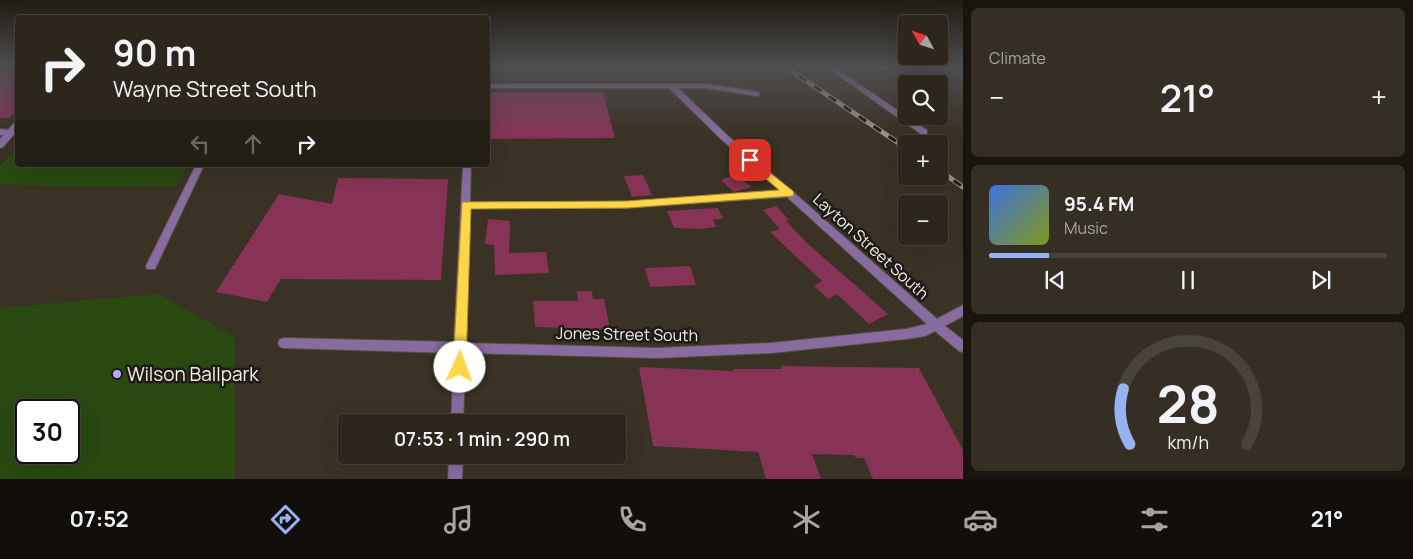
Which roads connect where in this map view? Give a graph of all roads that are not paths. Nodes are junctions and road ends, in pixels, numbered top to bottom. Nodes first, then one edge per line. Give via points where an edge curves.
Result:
1 (673, 88) edge
2 (721, 88) edge
3 (861, 88) edge
4 (756, 94) dead end
5 (15, 127) edge
6 (0, 132) edge
7 (924, 132) dead end
8 (10, 133) junction
9 (0, 145) edge
10 (199, 167) edge
11 (467, 167) edge
12 (789, 193) junction
13 (466, 205) junction
14 (151, 266) dead end
15 (963, 310) edge
16 (937, 324) junction
17 (284, 343) dead end
18 (963, 346) edge
19 (460, 348) junction
20 (457, 414) edge
21 (456, 464) edge
22 (455, 479) edge

1 - 12 street, Layton Street South via 724,138
2 - 4 street
3 - 7 street
5 - 8 street
6 - 8 street
8 - 9 street
10 - 14 street
11 - 13 street
12 - 13 street via 627,204
12 - 16 street, Layton Street South via 915,308
13 - 19 street
15 - 16 street, Jones Street South
16 - 18 street, Layton Street South
16 - 19 street, Jones Street South via 925,331 906,334 771,348 680,353
17 - 19 street, Jones Street South
19 - 20 street
21 - 22 street

